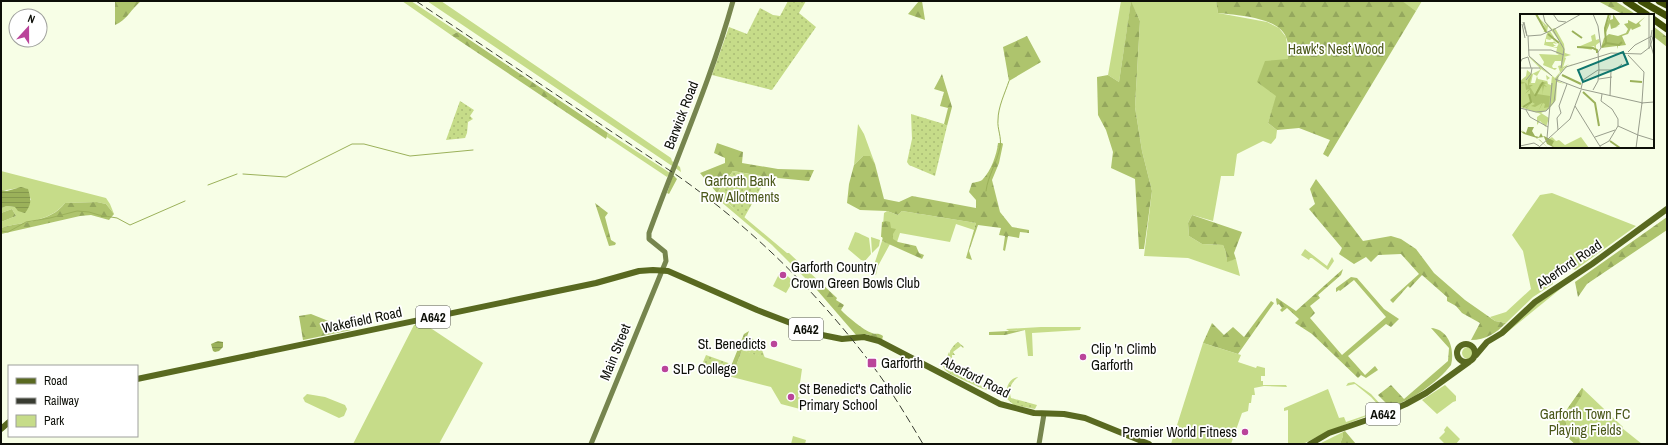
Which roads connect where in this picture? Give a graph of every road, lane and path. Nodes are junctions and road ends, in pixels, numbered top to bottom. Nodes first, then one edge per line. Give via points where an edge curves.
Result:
1 (733, 1) edge
2 (1626, 1) edge
3 (1642, 1) edge
4 (1659, 1) edge
5 (1667, 6) edge
6 (1646, 14) edge
7 (1667, 16) edge
8 (1654, 20) edge
9 (1667, 29) edge
10 (1667, 209) edge
11 (648, 236) joint
12 (662, 270) junction
13 (1487, 342) junction
14 (1467, 344) junction
15 (1476, 355) junction
16 (1458, 357) junction
17 (1469, 362) junction
18 (1451, 375) junction
19 (138, 379) edge
20 (1044, 414) junction
21 (592, 444) edge
22 (1039, 444) edge
23 (1149, 444) edge
24 (1310, 444) edge

1 - 11 street, Barwick Road via 702,95
2 - 6 highway
3 - 7 highway
4 - 5 highway
8 - 9 highway
10 - 13 main road, Aberford Road via 1592,264 1545,294 1502,333
11 - 12 street, Main Street via 666,254
12 - 19 main road, Wakefield Road / A642 via 639,271 596,283
12 - 20 main road, Aberford Road / A642 via 822,335 842,339 864,337 879,342 1000,404
12 - 21 street, Main Street
13 - 14 main road, Aberford Road
13 - 15 main road, Aberford Road
14 - 15 main road via 1474,348
14 - 16 main road via 1459,347
15 - 17 main road, Aberford Road
16 - 17 main road via 1464,362
16 - 18 main road
17 - 18 main road, Aberford Road / A642
18 - 24 main road, Aberford Road / A642 via 1426,393 1396,409 1330,433
20 - 22 street
20 - 23 main road, Aberford Road / A642 via 1084,418

